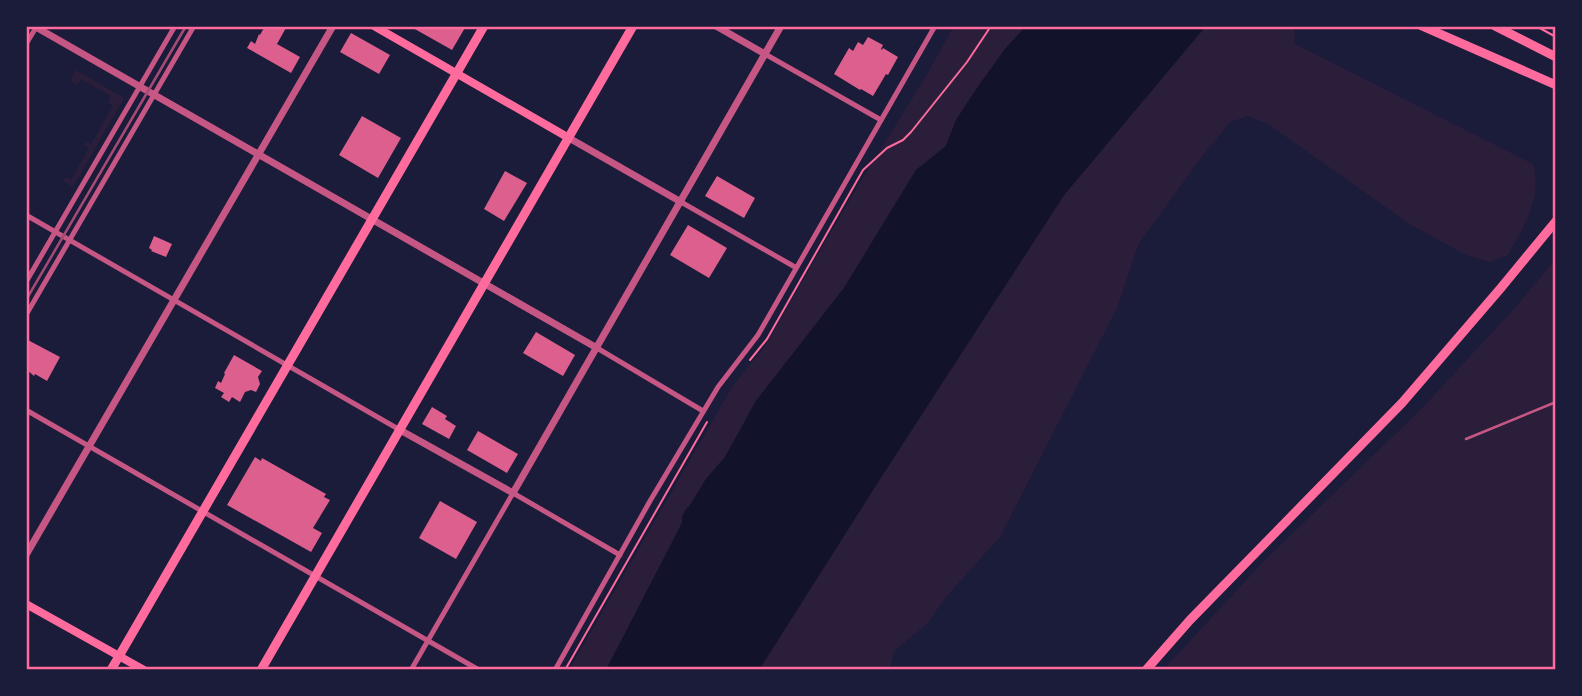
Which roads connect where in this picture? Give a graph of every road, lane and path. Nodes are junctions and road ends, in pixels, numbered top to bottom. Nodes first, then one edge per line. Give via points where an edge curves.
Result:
1 (175, 26) edge
2 (194, 26) edge
3 (333, 26) edge
4 (374, 26) edge
5 (484, 26) edge
6 (633, 26) edge
7 (716, 26) edge
8 (781, 26) edge
9 (935, 26) edge
10 (991, 26) edge
11 (1422, 26) edge
12 (1495, 26) edge
13 (1536, 26) edge
14 (36, 27) edge
15 (1556, 37) edge
16 (26, 44) edge
17 (765, 54) junction
18 (1556, 57) edge
19 (457, 74) junction
20 (1556, 85) edge
21 (140, 86) junction
22 (155, 95) junction
23 (881, 120) junction
24 (569, 138) junction
25 (260, 154) junction
26 (681, 202) junction
27 (26, 215) edge
28 (372, 218) junction
29 (1555, 221) edge
30 (56, 232) junction
31 (70, 240) junction
32 (795, 267) junction
33 (26, 282) edge
34 (485, 283) junction
35 (174, 300) junction
36 (26, 315) edge
37 (597, 348) junction
38 (746, 363) dead end
39 (288, 365) junction
40 (1556, 402) edge
41 (26, 410) edge
42 (704, 411) junction
43 (710, 415) dead end
44 (400, 430) junction
45 (1466, 439) dead end
46 (89, 445) junction
47 (513, 493) junction
48 (203, 512) junction
49 (26, 555) edge
50 (620, 555) junction
51 (316, 575) junction
52 (26, 604) edge
53 (429, 641) junction
54 (119, 656) junction
55 (111, 670) edge
56 (144, 670) edge
57 (261, 670) edge
58 (411, 670) edge
59 (479, 670) edge
60 (555, 670) edge
61 (565, 670) edge
62 (1146, 670) edge

1 - 21 street
2 - 22 street
3 - 25 street
4 - 19 main road
5 - 19 highway
6 - 24 highway
7 - 17 street
8 - 17 street
9 - 23 street
10 - 38 path via 904,140 887,148 863,170 767,340
11 - 20 highway
12 - 18 highway
13 - 15 path
14 - 16 street
14 - 21 street
17 - 23 street
17 - 26 street
19 - 24 main road
19 - 28 highway
21 - 22 street
21 - 30 street
22 - 25 street
22 - 31 street
23 - 32 street
24 - 26 street
24 - 34 highway
25 - 28 street
25 - 35 street
26 - 32 street
26 - 37 street
27 - 30 street
28 - 34 street
28 - 39 highway
29 - 62 highway via 1402,403
30 - 31 street
30 - 33 street
31 - 35 street
31 - 36 street
32 - 42 street via 758,335
34 - 37 street
34 - 44 highway
35 - 39 street
35 - 46 street
37 - 42 street
37 - 47 street
39 - 44 street
39 - 48 highway
40 - 45 lane
41 - 46 street
42 - 50 street
43 - 61 path
44 - 47 street
44 - 51 highway
46 - 48 street
46 - 49 street
47 - 50 street
47 - 53 street
48 - 51 street
48 - 54 highway
50 - 60 street
51 - 53 street
51 - 57 highway
52 - 54 main road
53 - 58 street
53 - 59 street
54 - 55 highway
54 - 56 main road

